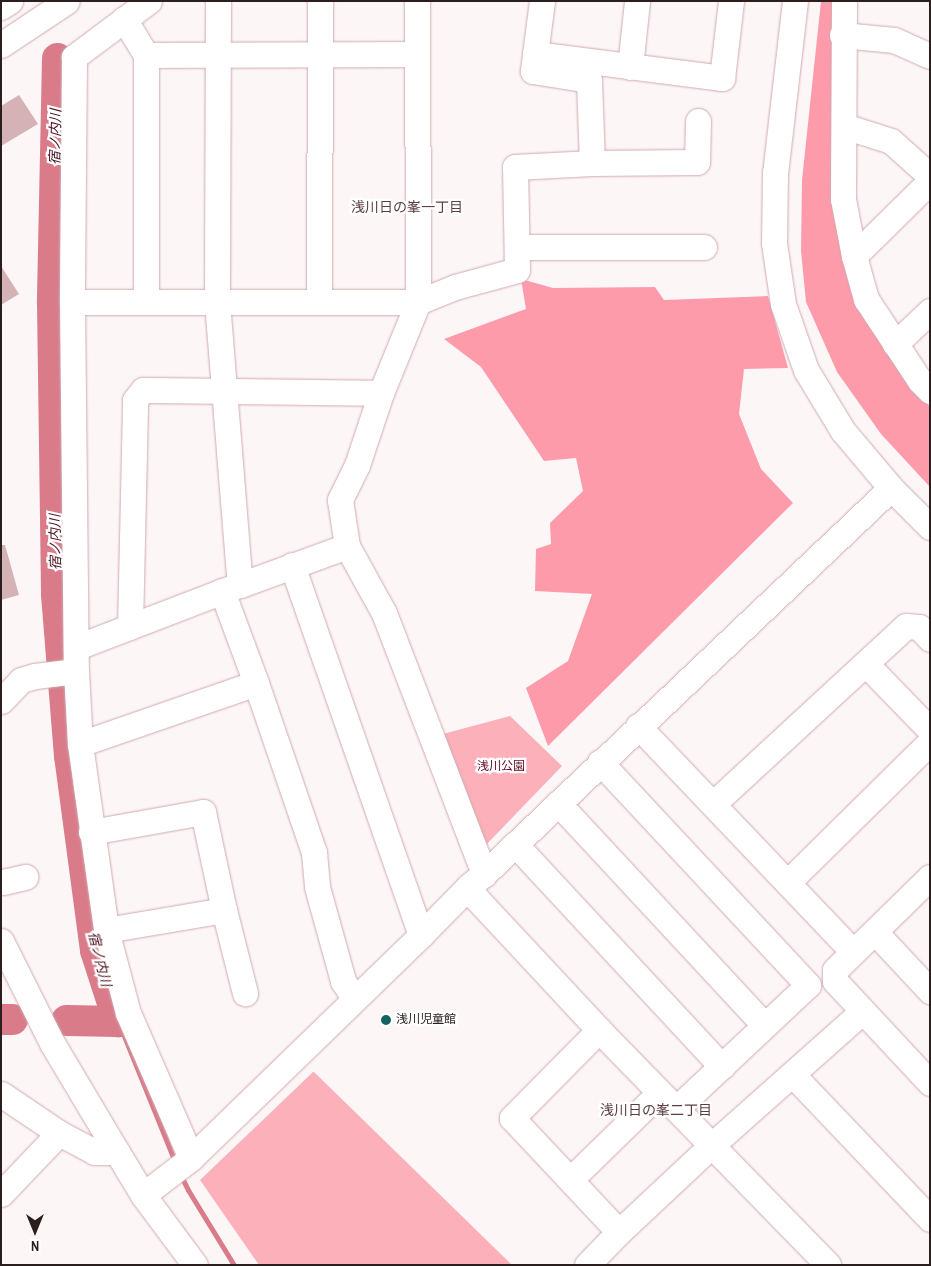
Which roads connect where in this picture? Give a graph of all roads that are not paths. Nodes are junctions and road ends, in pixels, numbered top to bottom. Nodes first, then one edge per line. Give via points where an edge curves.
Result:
1 (10, 1) edge
2 (67, 1) edge
3 (149, 1) edge
4 (218, 1) edge
5 (320, 1) edge
6 (417, 1) edge
7 (542, 1) edge
8 (637, 1) edge
9 (731, 1) edge
10 (795, 1) edge
11 (844, 1) edge
12 (1, 7) edge
13 (124, 18) junction
14 (842, 35) junction
15 (1, 45) edge
16 (218, 54) junction
17 (320, 54) junction
18 (415, 54) junction
19 (535, 54) junction
20 (146, 55) junction
21 (930, 56) edge
22 (630, 67) junction
23 (698, 121) dead end
24 (844, 126) junction
25 (592, 163) junction
26 (930, 176) edge
27 (930, 181) edge
28 (518, 247) junction
29 (704, 247) dead end
30 (854, 256) junction
31 (146, 301) junction
32 (72, 302) junction
33 (217, 302) junction
34 (319, 302) junction
35 (418, 302) junction
36 (930, 311) edge
37 (895, 344) junction
38 (224, 391) junction
39 (930, 391) edge
40 (382, 393) junction
41 (891, 488) junction
42 (930, 527) edge
43 (347, 546) junction
44 (292, 565) junction
45 (231, 588) junction
46 (130, 627) junction
47 (930, 639) edge
48 (74, 663) junction
49 (866, 664) junction
50 (256, 683) junction
51 (1, 701) edge
52 (638, 726) junction
53 (930, 730) edge
54 (930, 742) edge
55 (80, 744) junction
56 (600, 762) junction
57 (714, 803) junction
58 (558, 804) junction
59 (91, 832) junction
60 (515, 844) junction
61 (477, 880) junction
62 (788, 882) junction
63 (926, 889) edge
64 (224, 910) junction
65 (106, 930) junction
66 (875, 932) junction
67 (421, 935) junction
68 (1, 942) edge
69 (852, 951) junction
70 (930, 991) edge
71 (245, 992) dead end
72 (354, 998) junction
73 (862, 1012) junction
74 (764, 1025) junction
75 (599, 1030) junction
76 (722, 1067) junction
77 (792, 1074) junction
78 (930, 1083) edge
79 (1, 1094) edge
80 (668, 1101) junction
81 (59, 1133) junction
82 (712, 1145) junction
83 (117, 1152) junction
84 (183, 1165) junction
85 (572, 1179) junction
86 (1, 1194) edge
87 (143, 1195) junction
88 (930, 1219) edge
89 (619, 1232) junction
90 (195, 1265) edge
91 (587, 1265) edge
92 (828, 1265) edge

1 - 12 street
2 - 15 street
3 - 13 street
4 - 16 street
5 - 17 street
6 - 18 street
7 - 19 street
8 - 22 street
9 - 22 street via 722,78
10 - 41 street via 775,173 774,244 783,304 806,370 843,431
11 - 14 street
13 - 20 street
13 - 32 street via 74,57
14 - 21 street via 894,40
14 - 24 street
16 - 17 street
16 - 20 street
16 - 33 street
17 - 18 street
17 - 34 street
18 - 35 street
19 - 22 street
19 - 25 street via 533,71 589,80
20 - 31 street
23 - 25 street via 697,170
24 - 26 street via 891,141
24 - 30 street via 844,199
25 - 28 street via 516,168
27 - 30 street
28 - 29 street
28 - 35 street via 517,270 455,287
30 - 37 street via 866,299
31 - 32 street
31 - 33 street
32 - 48 street
33 - 34 street
33 - 38 street
34 - 35 street
35 - 40 street
36 - 37 street
37 - 39 street
38 - 40 street
38 - 45 street
38 - 46 street via 143,390 135,400
40 - 43 street via 357,465 340,500
41 - 42 street
41 - 52 street
43 - 44 street
43 - 61 street via 384,613
44 - 45 street
44 - 67 street
45 - 46 street
45 - 50 street
46 - 48 street
47 - 49 street via 919,627 906,626
48 - 51 street via 21,680
48 - 55 street
49 - 53 street
49 - 57 street
50 - 55 street
50 - 72 street via 314,852 317,887 343,981
52 - 56 street
52 - 57 street
54 - 62 street
55 - 59 street
56 - 58 street
56 - 74 street via 808,985
57 - 62 street
58 - 60 street
58 - 74 street
59 - 64 street via 203,812
59 - 65 street
60 - 61 street
60 - 76 street
61 - 67 street
61 - 75 street via 476,898
62 - 69 street
63 - 66 street
64 - 65 street
64 - 71 street
65 - 84 street via 128,1013 184,1146
66 - 69 street
66 - 70 street
67 - 72 street
68 - 83 street via 52,1043
69 - 73 street via 835,970 835,981
72 - 84 street
73 - 77 street
73 - 78 street
74 - 76 street
75 - 80 street
75 - 85 street via 512,1118
76 - 80 street
77 - 82 street
77 - 88 street
79 - 81 street
80 - 82 street
80 - 85 street
81 - 83 street via 94,1152
81 - 86 street
82 - 89 street
82 - 92 street
83 - 87 street
84 - 87 street
85 - 89 street
87 - 90 street
89 - 91 street

